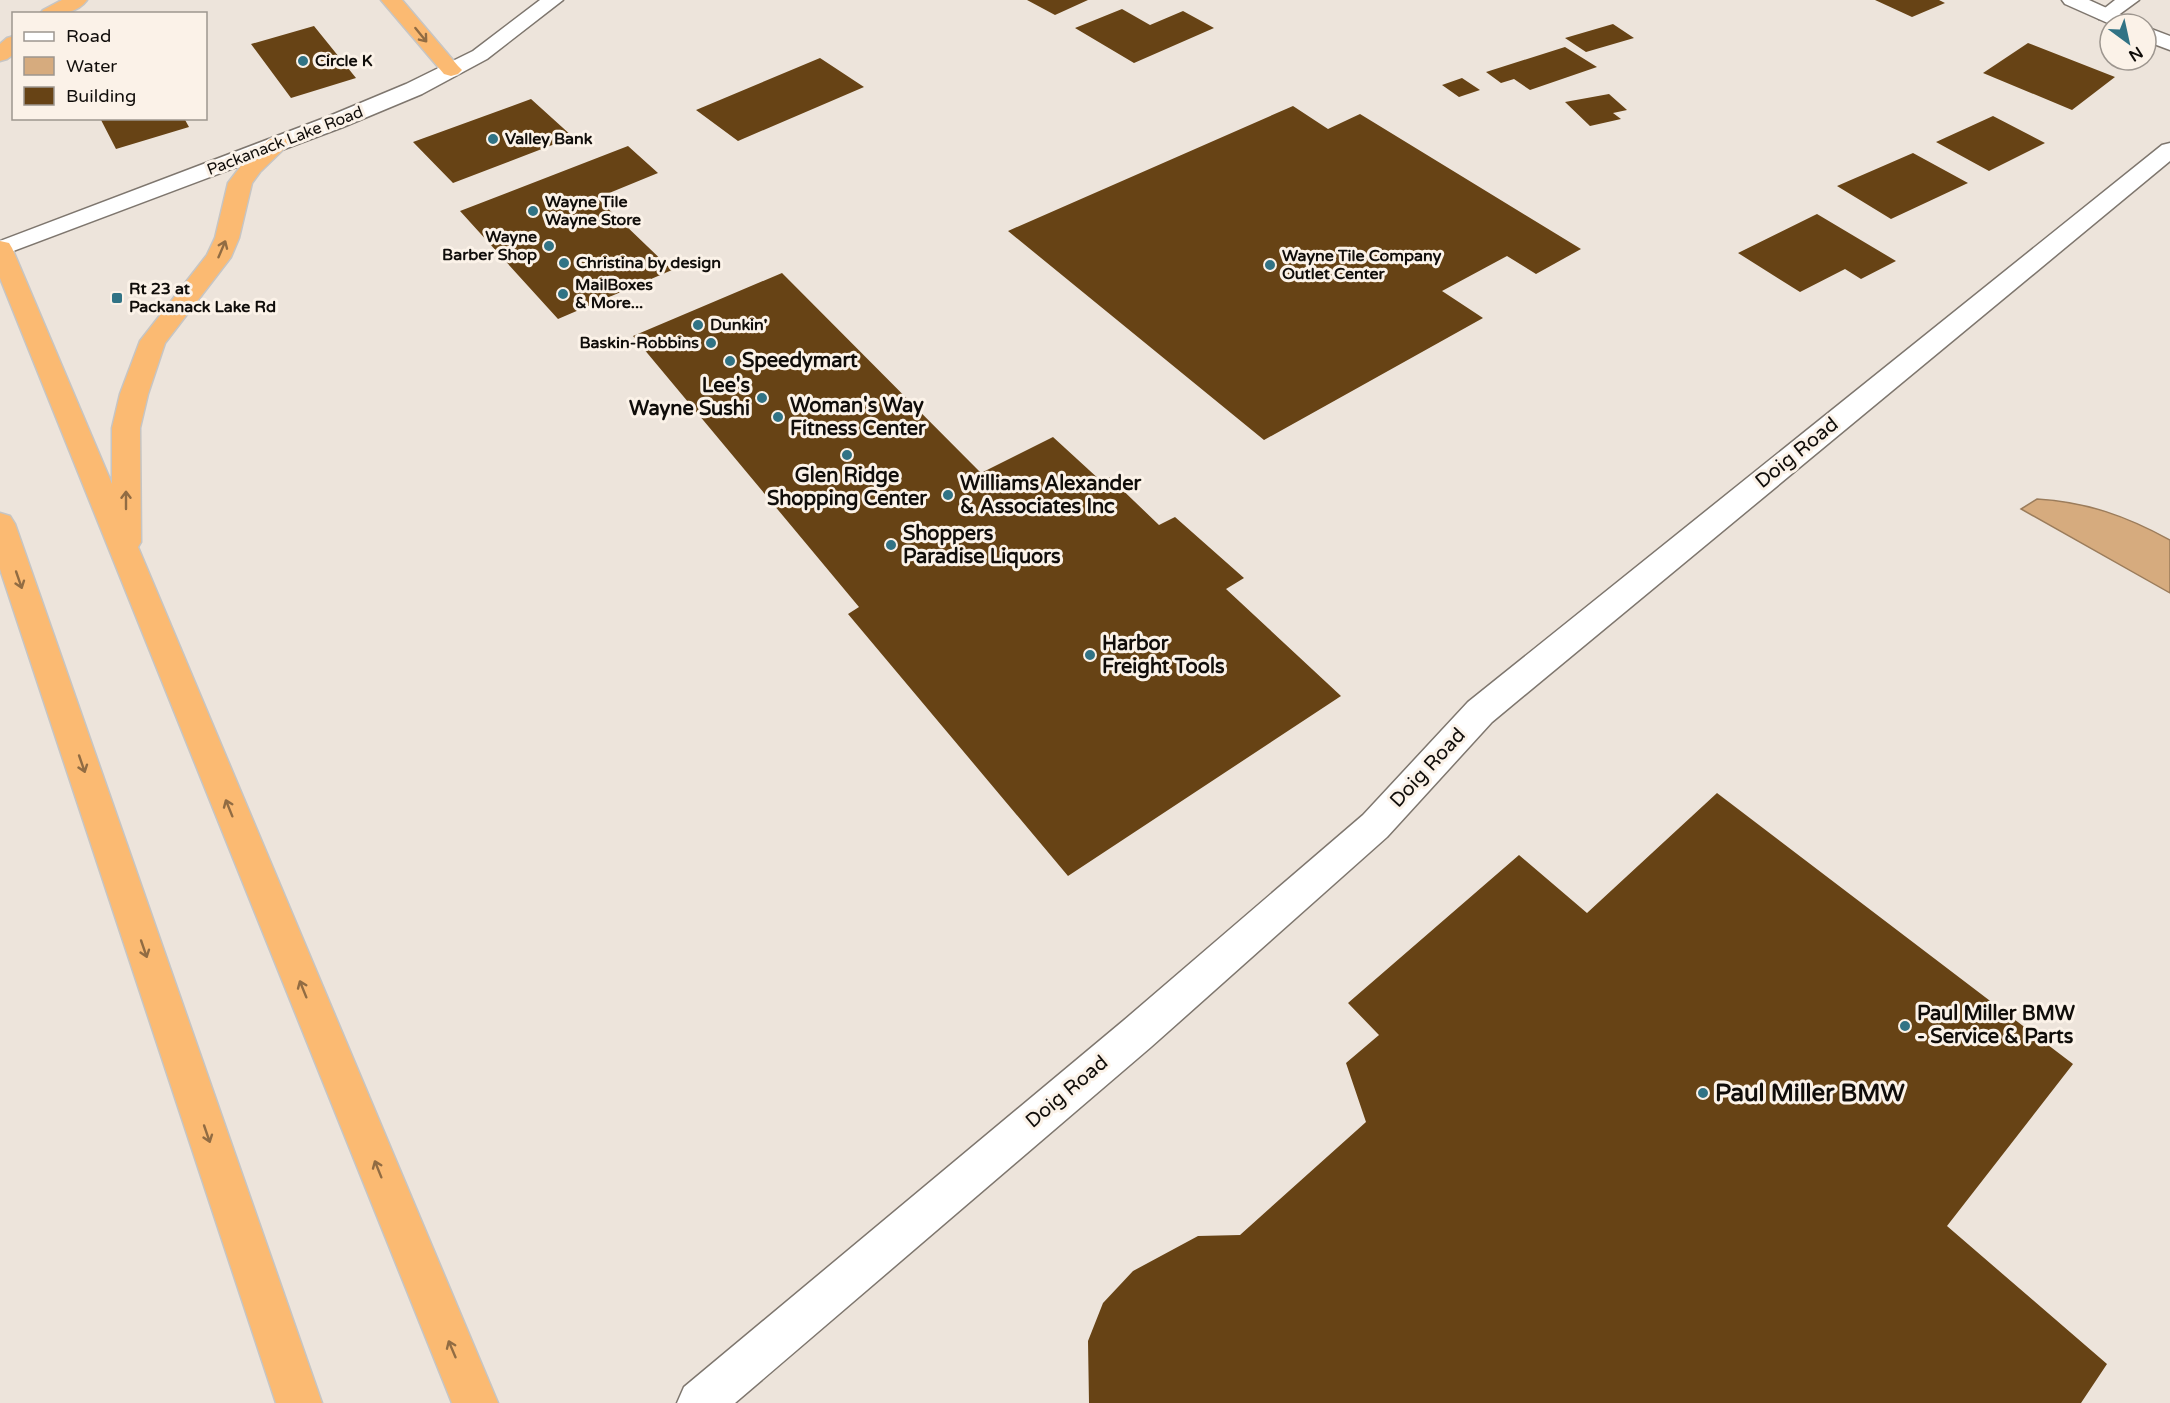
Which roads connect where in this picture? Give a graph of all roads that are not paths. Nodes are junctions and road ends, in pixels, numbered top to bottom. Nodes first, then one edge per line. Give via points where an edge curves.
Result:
1 (77, 0) edge
2 (391, 0) edge
3 (553, 0) edge
4 (2072, 0) edge
5 (2129, 0) edge
6 (54, 12) edge
7 (2099, 12) edge
8 (2111, 12) edge
9 (12, 44) edge
10 (0, 55) edge
11 (451, 70) junction
12 (278, 144) junction
13 (2170, 150) edge
14 (0, 249) edge
15 (0, 524) edge
16 (126, 559) junction
17 (298, 1403) edge
18 (475, 1403) edge
19 (700, 1403) edge

1 - 6 highway
2 -> 11 highway
3 - 11 street, Packanack Lake Road via 480,55
4 - 7 street
5 - 8 street
9 - 10 highway
11 - 12 street, Packanack Lake Road via 372,108
12 - 14 street, Packanack Lake Road
16 -> 12 highway via 126,428 153,341 219,257 240,183
13 - 19 street, Doig Road via 1480,712 1375,826 1137,1034
14 - 16 highway
15 -> 17 highway
18 -> 16 highway

